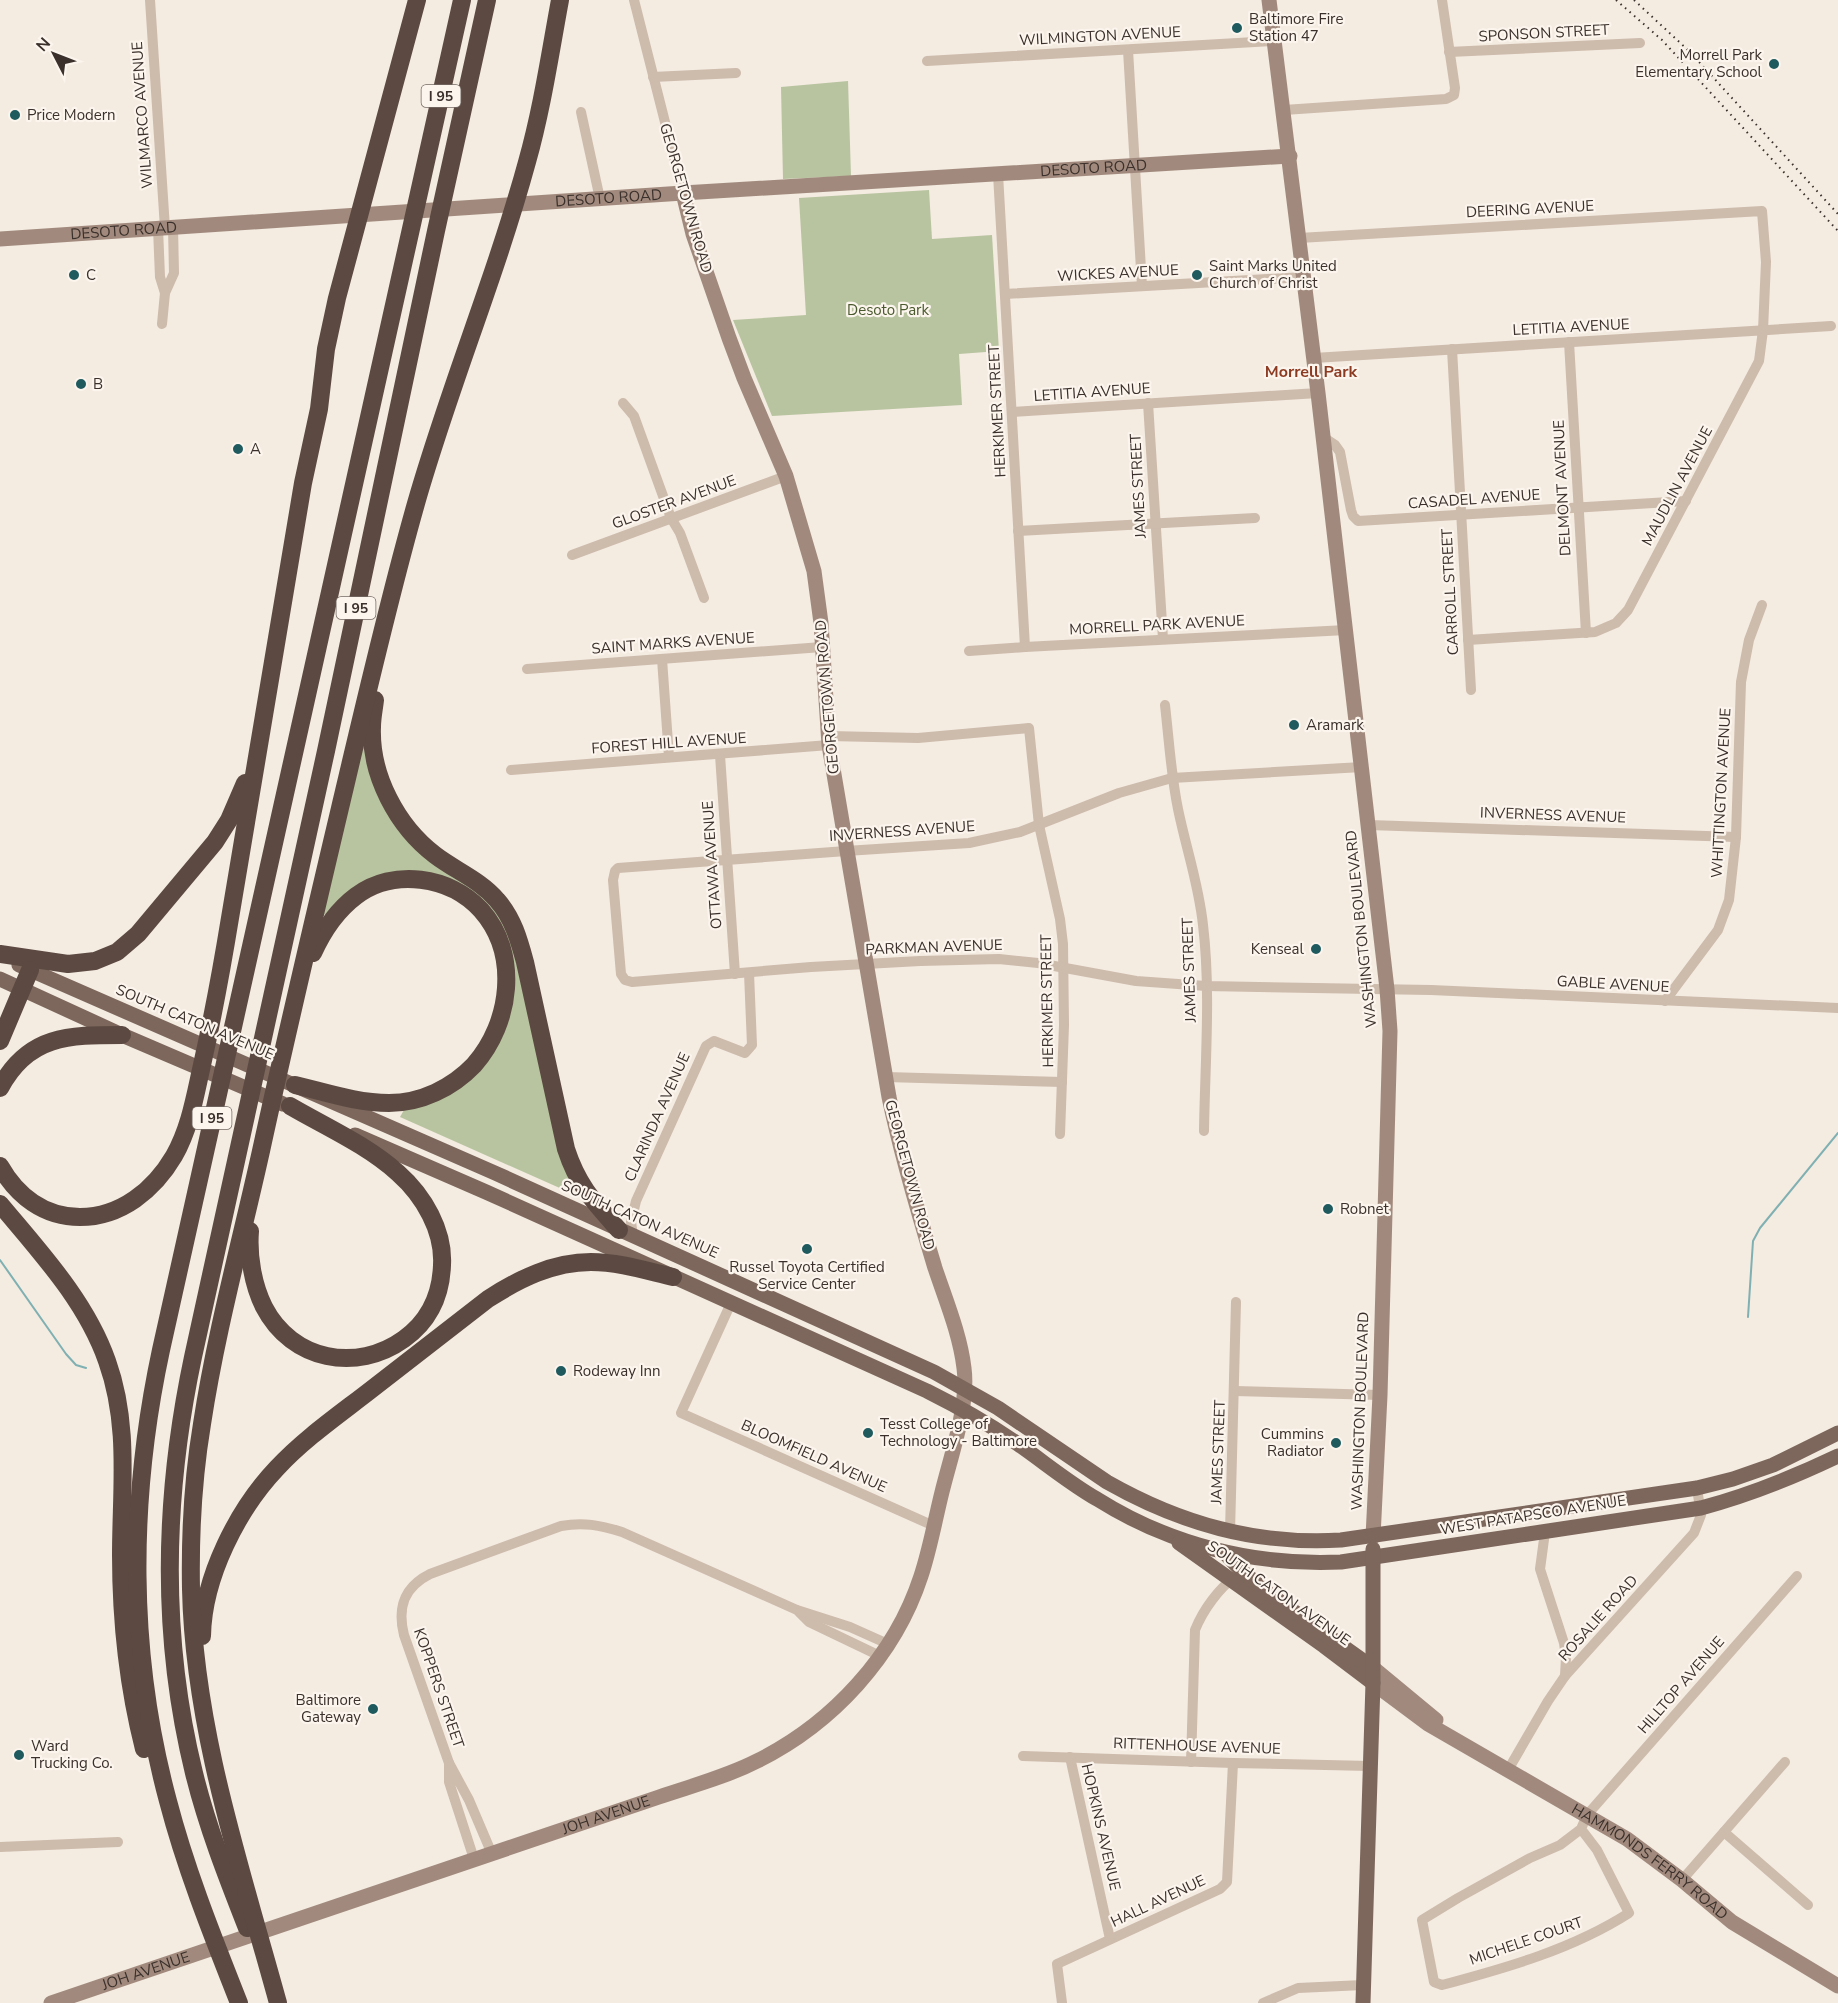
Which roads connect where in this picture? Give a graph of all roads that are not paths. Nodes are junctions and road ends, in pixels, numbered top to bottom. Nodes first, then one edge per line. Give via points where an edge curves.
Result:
1 (150, 0) edge
2 (417, 0) edge
3 (462, 0) edge
4 (487, 0) edge
5 (560, 0) edge
6 (634, 0) edge
7 (1269, 0) edge
8 (1442, 0) edge
9 (1274, 42) junction
10 (1640, 43) dead end
11 (1128, 50) junction
12 (1449, 52) junction
13 (927, 61) dead end
14 (736, 74) dead end
15 (653, 77) junction
16 (1284, 110) junction
17 (581, 112) dead end
18 (1290, 156) junction
19 (1136, 166) junction
20 (998, 174) junction
21 (683, 193) junction
22 (600, 199) junction
23 (1762, 211) joint
24 (165, 228) junction
25 (1299, 238) junction
26 (0, 239) edge
27 (1304, 277) junction
28 (1142, 286) junction
29 (165, 293) junction
30 (1005, 294) junction
31 (162, 324) dead end
32 (1831, 326) dead end
33 (1763, 330) junction
34 (1569, 342) junction
35 (1452, 349) junction
36 (1314, 358) junction
37 (1318, 393) junction
38 (623, 403) dead end
39 (1148, 403) junction
40 (1012, 412) junction
41 (1323, 437) junction
42 (786, 476) junction
43 (1686, 501) junction
44 (1579, 507) junction
45 (414, 510) junction
46 (1461, 515) junction
47 (1255, 518) dead end
48 (671, 519) junction
49 (1155, 524) junction
50 (1018, 531) junction
51 (572, 555) dead end
52 (704, 598) dead end
53 (1762, 605) dead end
54 (1346, 630) junction
55 (1586, 633) junction
56 (1163, 639) junction
57 (1468, 640) junction
58 (822, 647) junction
59 (1025, 647) junction
60 (969, 651) dead end
61 (662, 659) junction
62 (527, 669) dead end
63 (1471, 690) dead end
64 (265, 703) junction
65 (1166, 705) dead end
66 (1029, 728) joint
67 (829, 741) junction
68 (720, 754) junction
69 (669, 757) junction
70 (1362, 767) junction
71 (510, 770) dead end
72 (1172, 778) junction
73 (1039, 825) junction
74 (1369, 825) junction
75 (1736, 837) junction
76 (846, 850) junction
77 (727, 859) junction
78 (0, 956) edge
79 (867, 964) junction
80 (1064, 968) junction
81 (30, 970) junction
82 (749, 973) junction
83 (735, 974) junction
84 (0, 979) edge
85 (625, 980) joint
86 (1206, 986) junction
87 (21, 989) junction
88 (1387, 989) junction
89 (1665, 1001) junction
90 (1838, 1008) edge
91 (292, 1011) junction
92 (122, 1035) junction
93 (0, 1041) edge
94 (886, 1077) junction
95 (1062, 1082) junction
96 (295, 1085) junction
97 (0, 1088) edge
98 (290, 1106) junction
99 (1204, 1131) dead end
100 (1060, 1134) dead end
101 (0, 1166) edge
102 (254, 1180) junction
103 (0, 1204) edge
104 (626, 1233) junction
105 (673, 1277) junction
106 (1236, 1302) dead end
107 (730, 1303) junction
108 (966, 1389) junction
109 (1235, 1391) junction
110 (1380, 1395) junction
111 (962, 1408) junction
112 (1838, 1432) edge
113 (1838, 1456) edge
114 (1697, 1488) junction
115 (1701, 1508) junction
116 (934, 1526) junction
117 (1230, 1532) junction
118 (1545, 1532) junction
119 (1164, 1533) junction
120 (1373, 1537) junction
121 (1225, 1553) junction
122 (1373, 1558) junction
123 (1797, 1575) dead end
124 (1236, 1576) junction
125 (884, 1650) junction
126 (1372, 1667) junction
127 (1565, 1676) junction
128 (1373, 1683) junction
129 (204, 1712) junction
130 (1458, 1740) junction
131 (1023, 1756) dead end
132 (1070, 1757) junction
133 (1191, 1762) junction
134 (1785, 1762) dead end
135 (449, 1763) junction
136 (1233, 1763) junction
137 (1370, 1766) junction
138 (1508, 1770) junction
139 (1587, 1815) junction
140 (1581, 1830) junction
141 (1724, 1832) junction
142 (118, 1842) dead end
143 (0, 1847) edge
144 (492, 1854) junction
145 (474, 1859) junction
146 (1682, 1880) junction
147 (1808, 1905) dead end
148 (1110, 1939) junction
149 (227, 1973) junction
150 (1363, 1985) junction
151 (1838, 1986) edge
152 (51, 2003) edge
153 (239, 2003) edge
154 (277, 2003) edge
155 (1062, 2003) edge
156 (1263, 2003) edge
157 (1363, 2003) edge

1 - 24 street, WILMARCO AVENUE
2 - 64 highway via 352,237 326,349 319,409
3 - 149 highway, I 95 via 163,1338 142,1458 137,1586 149,1714 174,1822
4 - 154 highway, I 95 via 187,1386 175,1464 169,1588 173,1652 186,1740 214,1840
5 - 45 highway via 520,187
6 - 15 street, GEORGETOWN ROAD
7 - 9 street, WASHINGTON BOULEVARD
8 - 12 street
9 - 11 street, WILMINGTON AVENUE
9 - 16 street, WASHINGTON BOULEVARD
10 - 12 street, SPONSON STREET
11 - 13 street, WILMINGTON AVENUE
11 - 19 street
12 - 16 street via 1455,88 1454,95 1446,99
14 - 15 street
15 - 21 street, GEORGETOWN ROAD
16 - 18 street, WASHINGTON BOULEVARD
17 - 22 street
18 - 19 street, DESOTO ROAD
18 - 25 street, WASHINGTON BOULEVARD
19 - 20 street, DESOTO ROAD
19 - 28 street
20 - 21 street, DESOTO ROAD
20 - 30 street, HERKIMER STREET
21 - 22 street, DESOTO ROAD
21 - 42 street, GEORGETOWN ROAD via 729,338
22 - 24 street, DESOTO ROAD
23 - 25 street, DEERING AVENUE
23 - 33 street, MAUDLIN AVENUE via 1766,262
24 - 26 street, DESOTO ROAD
24 - 29 street, WILMARCO AVENUE via 160,277
24 - 29 street, WILMARCO AVENUE via 174,273
25 - 27 street, WASHINGTON BOULEVARD
27 - 28 street, WICKES AVENUE
27 - 36 street, WASHINGTON BOULEVARD
28 - 30 street, WICKES AVENUE
29 - 31 street, WILMARCO AVENUE
30 - 40 street, HERKIMER STREET
32 - 33 street, LETITIA AVENUE
33 - 34 street, LETITIA AVENUE
33 - 43 street, MAUDLIN AVENUE via 1755,370
34 - 35 street, LETITIA AVENUE
34 - 44 street, DELMONT AVENUE
35 - 36 street, LETITIA AVENUE
35 - 46 street, CARROLL STREET
36 - 37 street, WASHINGTON BOULEVARD
37 - 39 street, LETITIA AVENUE
37 - 41 street, WASHINGTON BOULEVARD
38 - 48 street via 634,416
39 - 40 street, LETITIA AVENUE
39 - 49 street, JAMES STREET
40 - 50 street, HERKIMER STREET
41 - 46 street, CASADEL AVENUE via 1340,452 1351,510 1358,521
41 - 54 street, WASHINGTON BOULEVARD
42 - 48 street, GLOSTER AVENUE
42 - 58 street, GEORGETOWN ROAD via 814,571
43 - 44 street, CASADEL AVENUE
43 - 55 street, MAUDLIN AVENUE via 1628,610 1616,623
44 - 46 street, CASADEL AVENUE
44 - 55 street, DELMONT AVENUE
45 - 91 highway
45 - 104 highway via 375,697 372,729 382,783 403,823 418,840 484,886 510,918 525,962 573,1171 592,1200
46 - 57 street, CARROLL STREET
47 - 49 street
48 - 51 street, GLOSTER AVENUE
48 - 52 street
49 - 50 street
49 - 56 street, JAMES STREET
50 - 59 street, HERKIMER STREET
53 - 75 street, WHITTINGTON AVENUE via 1742,671
54 - 56 street, MORRELL PARK AVENUE
54 - 70 street, WASHINGTON BOULEVARD
55 - 57 street, MAUDLIN AVENUE
56 - 59 street, MORRELL PARK AVENUE
57 - 63 street, CARROLL STREET
58 - 61 street, SAINT MARKS AVENUE
58 - 67 street, GEORGETOWN ROAD
59 - 60 street, MORRELL PARK AVENUE
61 - 62 street, SAINT MARKS AVENUE
61 - 69 street
64 - 78 highway via 248,776 229,820 200,862 138,934 117,952 95,962 62,964
64 - 101 highway via 210,1027 184,1138 148,1189 116,1211 99,1215 63,1216 33,1204 15,1189
65 - 72 street, JAMES STREET
66 - 67 street, FOREST HILL AVENUE
66 - 73 street, HERKIMER STREET
67 - 68 street, FOREST HILL AVENUE
67 - 76 street, GEORGETOWN ROAD
68 - 69 street, FOREST HILL AVENUE
68 - 77 street, OTTAWA AVENUE
69 - 71 street, FOREST HILL AVENUE
70 - 72 street, INVERNESS AVENUE
70 - 74 street, WASHINGTON BOULEVARD
72 - 73 street, INVERNESS AVENUE via 1119,793
72 - 86 street, JAMES STREET via 1201,903
73 - 76 street, INVERNESS AVENUE via 969,843
73 - 80 street, HERKIMER STREET via 1060,919
74 - 75 street, INVERNESS AVENUE
74 - 88 street, WASHINGTON BOULEVARD
75 - 89 street, WHITTINGTON AVENUE via 1723,920
76 - 77 street, INVERNESS AVENUE
76 - 79 street, GEORGETOWN ROAD
77 - 83 street, OTTAWA AVENUE
77 - 85 street, INVERNESS AVENUE via 622,867 615,871 621,974
78 - 81 main road, SOUTH CATON AVENUE
79 - 80 street, PARKMAN AVENUE via 992,959
79 - 82 street, PARKMAN AVENUE
79 - 94 street, GEORGETOWN ROAD
80 - 86 street, PARKMAN AVENUE via 1136,981
80 - 95 street, HERKIMER STREET
81 - 87 highway
81 - 96 main road, SOUTH CATON AVENUE
82 - 83 street, PARKMAN AVENUE
82 - 104 street, CLARINDA AVENUE via 753,1040 750,1049 741,1053 714,1041 706,1046 636,1201
83 - 85 street, PARKMAN AVENUE
84 - 87 main road, SOUTH CATON AVENUE
86 - 88 street, PARKMAN AVENUE
86 - 99 street, JAMES STREET
87 - 92 main road, SOUTH CATON AVENUE
87 - 93 highway
88 - 89 street, GABLE AVENUE
88 - 110 street, WASHINGTON BOULEVARD via 1390,1031
89 - 90 street, GABLE AVENUE
91 - 96 highway via 329,922 358,894 393,880 433,881 467,898 492,925 504,960 505,1001 494,1037 469,1070 451,1085 433,1094 389,1103
91 - 102 highway
92 - 97 highway via 72,1036 49,1041 25,1055
92 - 98 main road, SOUTH CATON AVENUE
94 - 95 street
94 - 108 street, GEORGETOWN ROAD via 898,1138 961,1350
95 - 100 street, HERKIMER STREET
96 - 104 main road, SOUTH CATON AVENUE
98 - 102 highway via 381,1159 400,1174 427,1209 440,1238 442,1256 437,1298 427,1317 412,1334 373,1356 331,1358 291,1340 264,1307 256,1285 250,1236
98 - 105 main road, SOUTH CATON AVENUE
102 - 129 highway via 214,1361 196,1468 191,1589
103 - 149 highway via 83,1311 115,1386 124,1454 123,1618 136,1717 167,1825
104 - 108 main road, SOUTH CATON AVENUE
105 - 107 main road, SOUTH CATON AVENUE
105 - 129 highway via 591,1262 534,1273 488,1299 298,1448 257,1492 227,1541 214,1574 202,1631
106 - 109 street, JAMES STREET
107 - 111 main road, SOUTH CATON AVENUE
107 - 116 street, BLOOMFIELD AVENUE via 681,1413
108 - 111 street, GEORGETOWN ROAD
108 - 117 main road, SOUTH CATON AVENUE via 1124,1492 1172,1514
109 - 110 street
109 - 117 street, JAMES STREET
110 - 120 street, WASHINGTON BOULEVARD
111 - 116 street, JOH AVENUE
111 - 119 main road, SOUTH CATON AVENUE via 1096,1499
112 - 114 main road, WEST PATAPSCO AVENUE via 1773,1465
113 - 115 main road, WEST PATAPSCO AVENUE via 1779,1484
114 - 115 street
114 - 120 main road, WEST PATAPSCO AVENUE
115 - 118 main road, WEST PATAPSCO AVENUE
115 - 127 street, ROSALIE ROAD via 1694,1533
116 - 125 street, JOH AVENUE via 917,1586
117 - 120 main road, WEST PATAPSCO AVENUE via 1289,1541
117 - 121 main road, SOUTH CATON AVENUE
118 - 122 main road, WEST PATAPSCO AVENUE
118 - 127 street via 1540,1569 1564,1643
119 - 121 main road, SOUTH CATON AVENUE
119 - 124 main road, SOUTH CATON AVENUE
120 - 122 main road, WASHINGTON BOULEVARD
121 - 122 main road, WEST PATAPSCO AVENUE via 1316,1563
121 - 124 main road, SOUTH CATON AVENUE
122 - 126 main road, WASHINGTON BOULEVARD
123 - 139 street, HILLTOP AVENUE
124 - 126 main road, SOUTH CATON AVENUE via 1268,1593
124 - 128 main road, SOUTH CATON AVENUE
124 - 133 street via 1222,1587 1195,1630
125 - 135 street, KOPPERS STREET via 850,1626 797,1610 622,1532 577,1524 552,1530 430,1574 418,1580 404,1600 401,1622
125 - 144 street, JOH AVENUE via 841,1702 818,1722 755,1762
126 - 128 main road, WASHINGTON BOULEVARD
126 - 130 street, HAMMONDS FERRY ROAD
127 - 138 street, ROSALIE ROAD
128 - 130 street, HAMMONDS FERRY ROAD via 1407,1710
128 - 137 main road, WASHINGTON BOULEVARD
129 - 154 highway
130 - 138 street, HAMMONDS FERRY ROAD
131 - 132 street, RITTENHOUSE AVENUE
132 - 133 street, RITTENHOUSE AVENUE
132 - 148 street, HOPKINS AVENUE
133 - 136 street, RITTENHOUSE AVENUE
134 - 141 street
135 - 144 street, KOPPERS STREET
135 - 145 street, KOPPERS STREET via 449,1782
136 - 137 street, RITTENHOUSE AVENUE
136 - 148 street, HALL AVENUE via 1227,1882 1220,1889
137 - 150 main road, WASHINGTON BOULEVARD
138 - 139 street, HAMMONDS FERRY ROAD
139 - 140 street
139 - 146 street, HAMMONDS FERRY ROAD
140 - 140 street, MICHELE COURT via 1422,1920 1434,1982 1442,1984 1503,1969 1603,1930 1629,1913 1597,1850
141 - 146 street
141 - 147 street
142 - 143 street
144 - 145 street, JOH AVENUE
145 - 152 street, JOH AVENUE
146 - 151 street, HAMMONDS FERRY ROAD via 1732,1922
148 - 155 street, HALL AVENUE via 1057,1964
149 - 153 highway, I 95
150 - 156 street via 1298,1988
150 - 157 main road, WASHINGTON BOULEVARD

